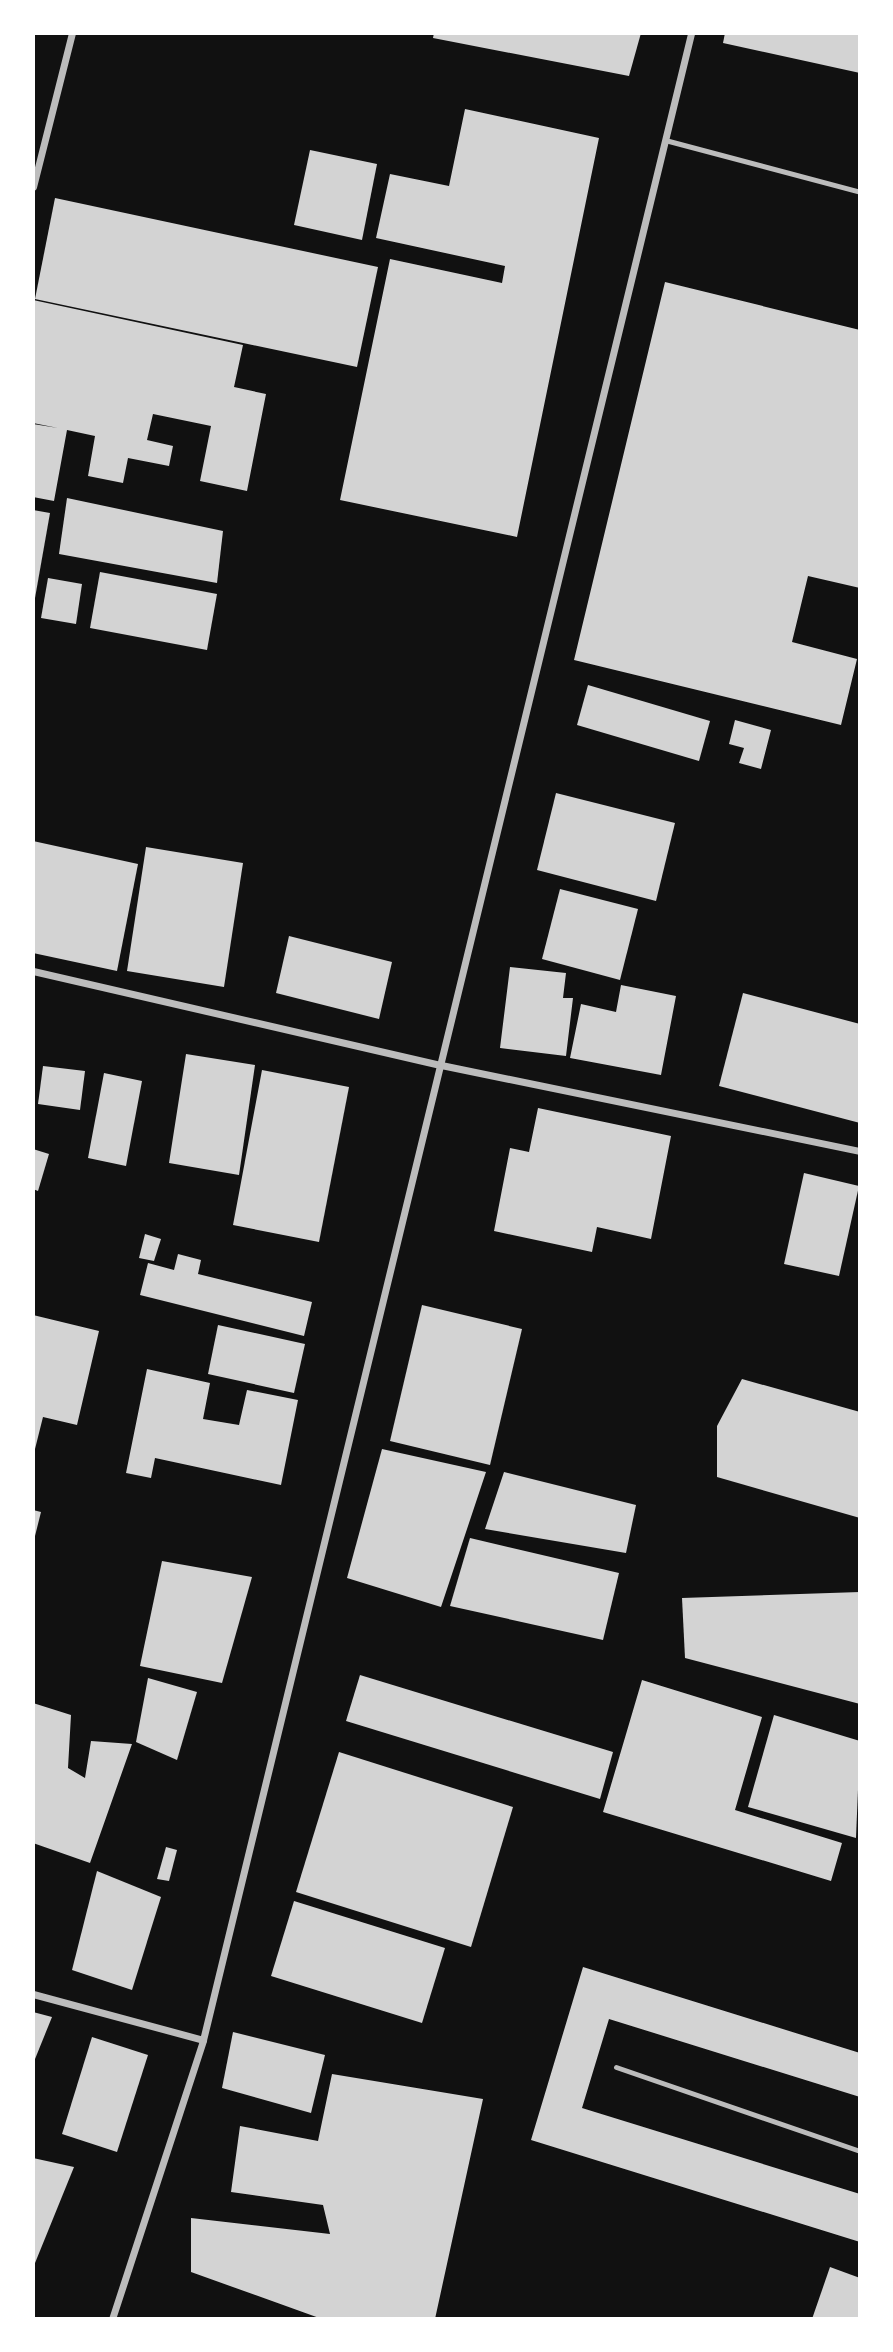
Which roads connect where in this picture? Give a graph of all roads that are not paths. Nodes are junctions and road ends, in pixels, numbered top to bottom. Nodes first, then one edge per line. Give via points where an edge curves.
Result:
1 (72, 33) edge
2 (691, 33) edge
3 (665, 140) junction
4 (33, 187) edge
5 (860, 192) edge
6 (33, 971) edge
7 (441, 1065) junction
8 (860, 1152) edge
9 (33, 1994) edge
10 (203, 2040) junction
11 (616, 2067) dead end
12 (860, 2151) edge
13 (112, 2319) edge

1 - 4 street
2 - 3 street
3 - 5 lane
3 - 7 street
6 - 7 street
7 - 8 street
7 - 10 street
9 - 10 street
10 - 13 street
11 - 12 lane

